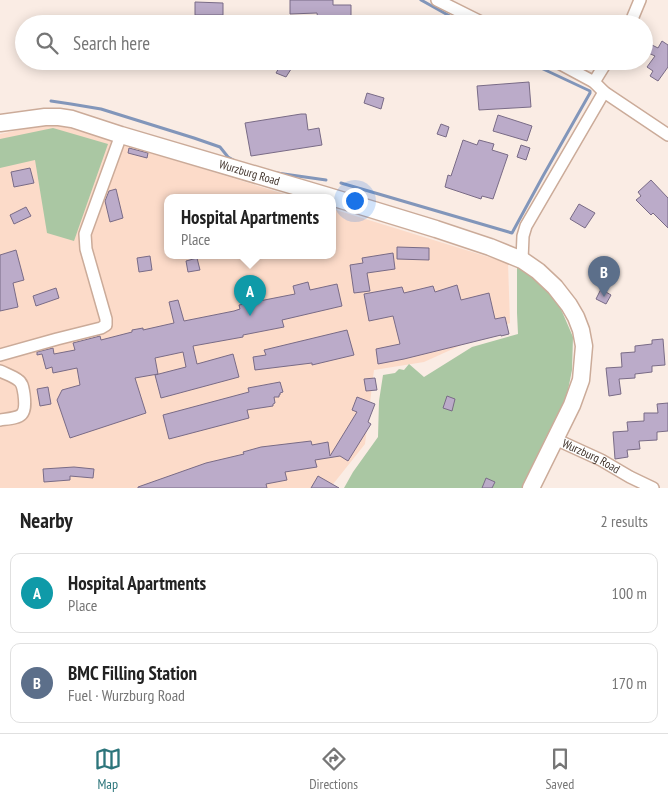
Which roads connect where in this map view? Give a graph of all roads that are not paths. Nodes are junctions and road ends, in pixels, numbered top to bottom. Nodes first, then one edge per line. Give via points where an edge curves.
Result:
1 (437, 0) edge
2 (640, 0) edge
3 (467, 15) edge
4 (634, 15) edge
5 (572, 70) edge
6 (601, 70) edge
7 (594, 82) junction
8 (604, 92) junction
9 (0, 123) edge
10 (121, 135) junction
11 (668, 136) edge
12 (321, 194) edge
13 (336, 198) edge
14 (522, 260) junction
15 (0, 355) edge
16 (0, 371) edge
17 (0, 420) edge
18 (555, 439) junction
19 (531, 488) edge
20 (653, 488) edge

1 - 3 street
2 - 4 street
5 - 7 street
6 - 7 street
7 - 8 street
8 - 11 street
8 - 14 street via 526,226
9 - 10 main road, Wurzburg Road via 59,117
10 - 12 main road, Wurzburg Road
10 - 15 street via 85,234 106,325
13 - 14 main road, Wurzburg Road
14 - 18 main road, Wurzburg Road via 555,287 569,305 581,330 584,346 581,380
16 - 17 street via 20,381 25,410 16,418
18 - 19 main road, Wurzburg Road
18 - 20 street, Wurzburg Road

